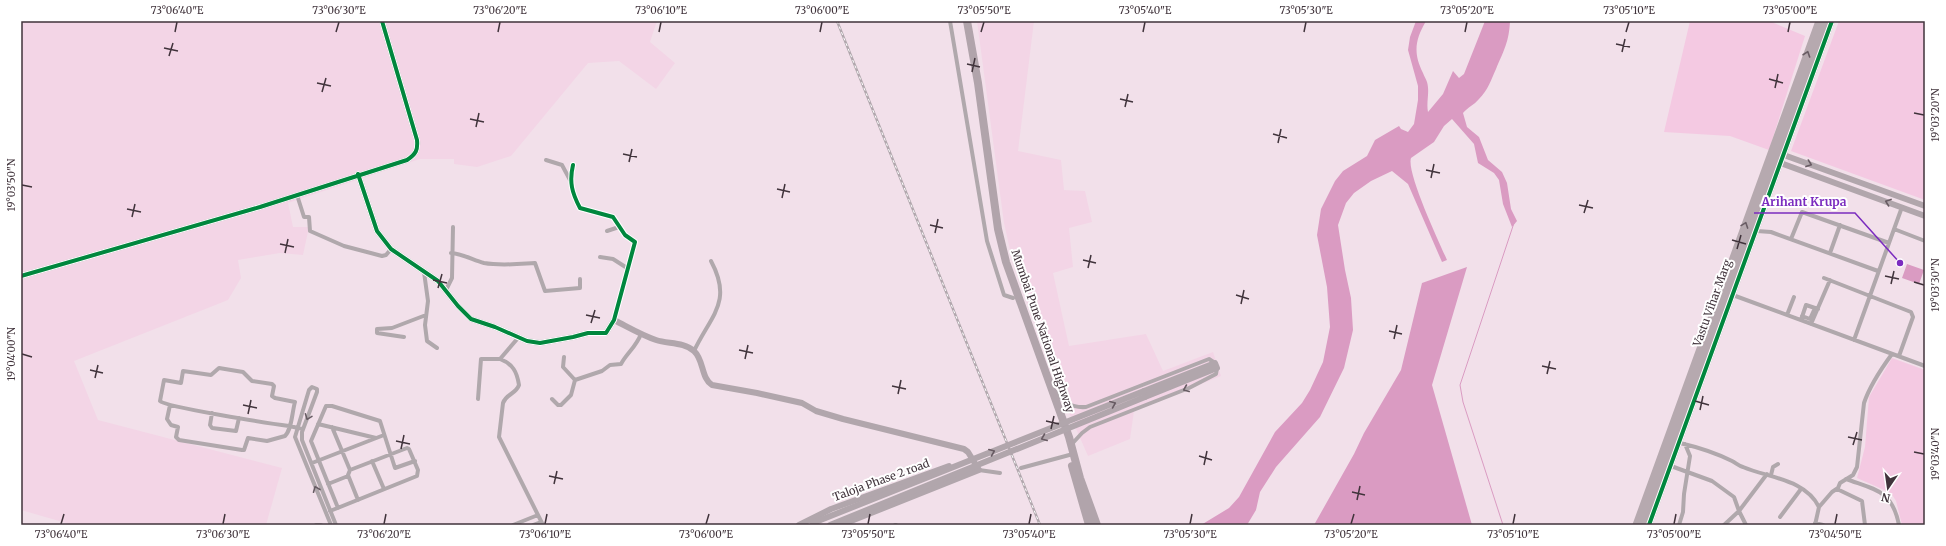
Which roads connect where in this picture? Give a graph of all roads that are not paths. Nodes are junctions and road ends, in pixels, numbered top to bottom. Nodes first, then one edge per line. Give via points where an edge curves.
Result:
1 (382, 21) edge
2 (950, 21) edge
3 (962, 21) edge
4 (967, 21) edge
5 (1819, 21) edge
6 (1826, 21) edge
7 (1832, 21) edge
8 (1801, 89) junction
9 (1778, 153) junction
10 (546, 160) dead end
11 (1775, 161) junction
12 (573, 165) dead end
13 (358, 174) junction
14 (570, 180) junction
15 (297, 195) junction
16 (1912, 202) junction
17 (1925, 206) edge
18 (1902, 207) junction
19 (1909, 210) junction
20 (1925, 216) edge
21 (1840, 225) junction
22 (452, 227) dead end
23 (619, 228) junction
24 (1894, 229) junction
25 (607, 231) dead end
26 (1757, 231) junction
27 (1791, 239) junction
28 (1925, 241) edge
29 (1890, 243) junction
30 (391, 249) junction
31 (451, 253) junction
32 (1830, 253) junction
33 (600, 256) dead end
34 (711, 261) dead end
35 (627, 268) junction
36 (1878, 271) junction
37 (424, 272) junction
38 (21, 276) edge
39 (1824, 278) dead end
40 (580, 279) dead end
41 (1830, 280) junction
42 (446, 290) junction
43 (1727, 293) junction
44 (1869, 296) junction
45 (1794, 297) dead end
46 (1013, 298) junction
47 (1816, 309) junction
48 (426, 315) junction
49 (1787, 316) junction
50 (1802, 318) junction
51 (614, 320) junction
52 (1811, 324) junction
53 (640, 334) junction
54 (404, 337) dead end
55 (518, 338) junction
56 (1854, 340) junction
57 (437, 348) dead end
58 (694, 351) junction
59 (1892, 354) junction
60 (1899, 356) junction
61 (564, 357) dead end
62 (500, 359) junction
63 (1216, 366) junction
64 (1925, 366) edge
65 (575, 380) junction
66 (1050, 385) junction
67 (1145, 394) junction
68 (478, 399) dead end
69 (552, 399) dead end
70 (306, 400) junction
71 (314, 402) junction
72 (170, 405) junction
73 (212, 413) junction
74 (240, 418) junction
75 (318, 424) junction
76 (289, 426) junction
77 (332, 427) junction
78 (297, 428) junction
79 (304, 429) junction
80 (384, 435) junction
81 (376, 438) junction
82 (1682, 443) junction
83 (1071, 445) junction
84 (342, 451) junction
85 (390, 454) junction
86 (1071, 454) junction
87 (971, 457) junction
88 (318, 460) junction
89 (372, 461) junction
90 (415, 462) junction
91 (312, 463) junction
92 (1778, 464) dead end
93 (1671, 466) junction
94 (1021, 468) dead end
95 (350, 470) junction
96 (979, 470) junction
97 (1687, 472) junction
98 (1000, 473) dead end
99 (1770, 474) junction
100 (348, 476) junction
101 (1846, 479) junction
102 (328, 484) junction
103 (1801, 489) junction
104 (1837, 489) junction
105 (384, 490) junction
106 (358, 500) junction
107 (1819, 507) junction
108 (338, 508) junction
109 (331, 511) junction
110 (1739, 511) junction
111 (326, 513) junction
112 (538, 515) junction
113 (1780, 517) dead end
114 (542, 523) edge
115 (811, 524) edge
116 (1815, 524) edge
117 (316, 525) edge
118 (321, 525) edge
119 (330, 525) edge
120 (336, 525) edge
121 (513, 525) edge
122 (533, 525) edge
123 (799, 525) edge
124 (830, 525) edge
125 (841, 525) edge
126 (1089, 525) edge
127 (1097, 525) edge
128 (1636, 525) edge
129 (1643, 525) edge
130 (1649, 525) edge
131 (1679, 525) edge
132 (1724, 525) edge
133 (1746, 525) edge
134 (1823, 525) edge
135 (1865, 525) edge
136 (1899, 525) edge

1 - 13 street via 418,149 415,155 407,160
2 - 46 street via 987,241 1004,295
3 - 46 highway, Mumbai Pune National Highway via 974,83 994,230
4 - 66 highway, Mumbai Pune National Highway via 998,229 1011,279
8 -> 5 main road
6 - 8 main road
7 - 8 street
8 - 9 main road, Vastu Vihar Marg
9 - 11 main road, Vastu Vihar Marg
9 -> 16 street
10 - 14 street via 562,164
18 -> 11 street
11 - 26 street
11 - 43 main road, Vastu Vihar Marg
12 - 14 street
13 - 15 street
13 - 30 street via 377,231
14 - 23 street via 580,208 613,217
15 - 30 street via 304,217 308,216 310,231 344,246 382,256
15 - 38 street
16 - 17 street
16 - 19 street
18 - 19 street
18 - 24 street
19 - 20 street
21 - 27 street via 1802,212
21 - 29 street
21 - 32 street
22 - 31 street
23 - 25 street
23 - 35 street via 635,242
24 - 28 street
24 - 29 street
26 - 27 street via 1771,232
26 - 43 street
27 - 32 street
29 - 36 street
30 - 37 street
31 - 40 street via 458,253 484,263 535,263 545,292 580,288
31 - 42 street via 452,278
32 - 36 street
33 - 35 street
34 - 58 street via 719,276 718,306
35 - 51 street
36 - 44 street
37 - 42 street via 438,280
37 - 48 street via 428,301
39 - 41 street
41 - 44 street
41 - 47 street
42 - 55 street via 471,319
43 - 49 street
43 - 82 street
43 - 128 main road
43 - 129 main road, Vastu Vihar Marg
44 - 56 street
44 - 60 street via 1913,314
45 - 49 street
46 - 86 highway, Mumbai Pune National Highway
47 - 50 street via 1810,319
47 - 50 street via 1806,305
47 - 52 street
48 - 54 street via 392,328 377,329 377,333
48 - 57 street via 427,341
49 - 50 street
50 - 52 street
51 - 53 street
51 - 55 street via 606,333 588,333 540,343
52 - 56 street
53 - 58 street
53 - 65 street via 635,347 624,357 621,364 610,364 602,372
55 - 62 street
56 - 59 street
58 - 87 street via 707,380 712,385 776,397 816,411 964,449
59 - 60 street
59 - 101 street via 1877,374 1867,394 1857,467 1853,475
60 - 64 street
61 - 65 street via 563,367
62 - 68 street via 481,359
62 - 112 street via 514,368 519,385 503,402 499,437
63 - 66 street via 1209,359 1086,407 1070,405 1061,400
63 - 67 street
63 -> 83 street via 1216,374 1189,388 1090,427
65 - 69 street via 571,395 561,405
66 - 83 highway, Mumbai Pune National Highway
115 -> 67 street, bridge
67 -> 124 street, bridge
70 - 71 street
70 - 71 street via 310,388 315,388 318,392
70 - 78 street
71 -> 79 street
72 - 73 street
72 - 76 street via 168,421 178,426 176,437 182,440 244,450 248,438 271,441 285,436
72 - 76 street via 160,401 164,380 181,383 183,371 211,375 220,368 243,372 252,381 272,384 272,396 275,398 294,401
73 - 74 street
73 - 74 street via 212,428 236,431
74 - 76 street
75 - 77 street
75 - 80 street via 328,406 378,420
75 - 88 street via 311,441
76 - 78 street
77 - 81 street
77 - 84 street
78 - 79 street
111 -> 78 street via 296,440
79 - 91 street via 302,440
80 - 81 street
80 - 85 street
81 - 84 street
82 - 93 street
82 - 97 street via 1690,456
82 - 99 street via 1741,467
83 - 86 highway, Mumbai Pune National Highway
84 - 88 street
84 - 95 street
85 - 89 street
85 - 90 street via 408,448
85 - 90 street via 394,468
86 - 94 street
86 - 126 highway, Mumbai Pune National Highway
86 - 127 highway, Mumbai Pune National Highway
87 - 96 street
87 - 123 street, Taloja Phase 2 road via 831,509
88 - 91 street
88 - 102 street
89 - 95 street
89 - 105 street
90 - 105 street via 418,476
91 - 109 street
92 - 99 street via 1773,467
93 - 97 street
93 - 130 street
95 - 100 street
96 - 98 street
96 - 125 street
97 - 110 street via 1712,481 1728,492 1734,497
97 - 131 street via 1684,512
99 - 103 street
99 - 110 street
100 - 102 street
100 - 106 street
101 - 104 street
101 - 136 street via 1884,493 1890,500
102 - 108 street
103 - 107 street via 1814,497
103 - 113 street
104 - 107 street
104 - 135 street via 1862,501
105 - 106 street
106 - 108 street
107 - 116 street
108 - 109 street
109 - 111 street
109 - 120 street
110 - 132 street
110 - 133 street
111 - 119 street
112 - 114 street
112 - 121 street
114 - 122 street
116 - 134 street
117 - 118 street

